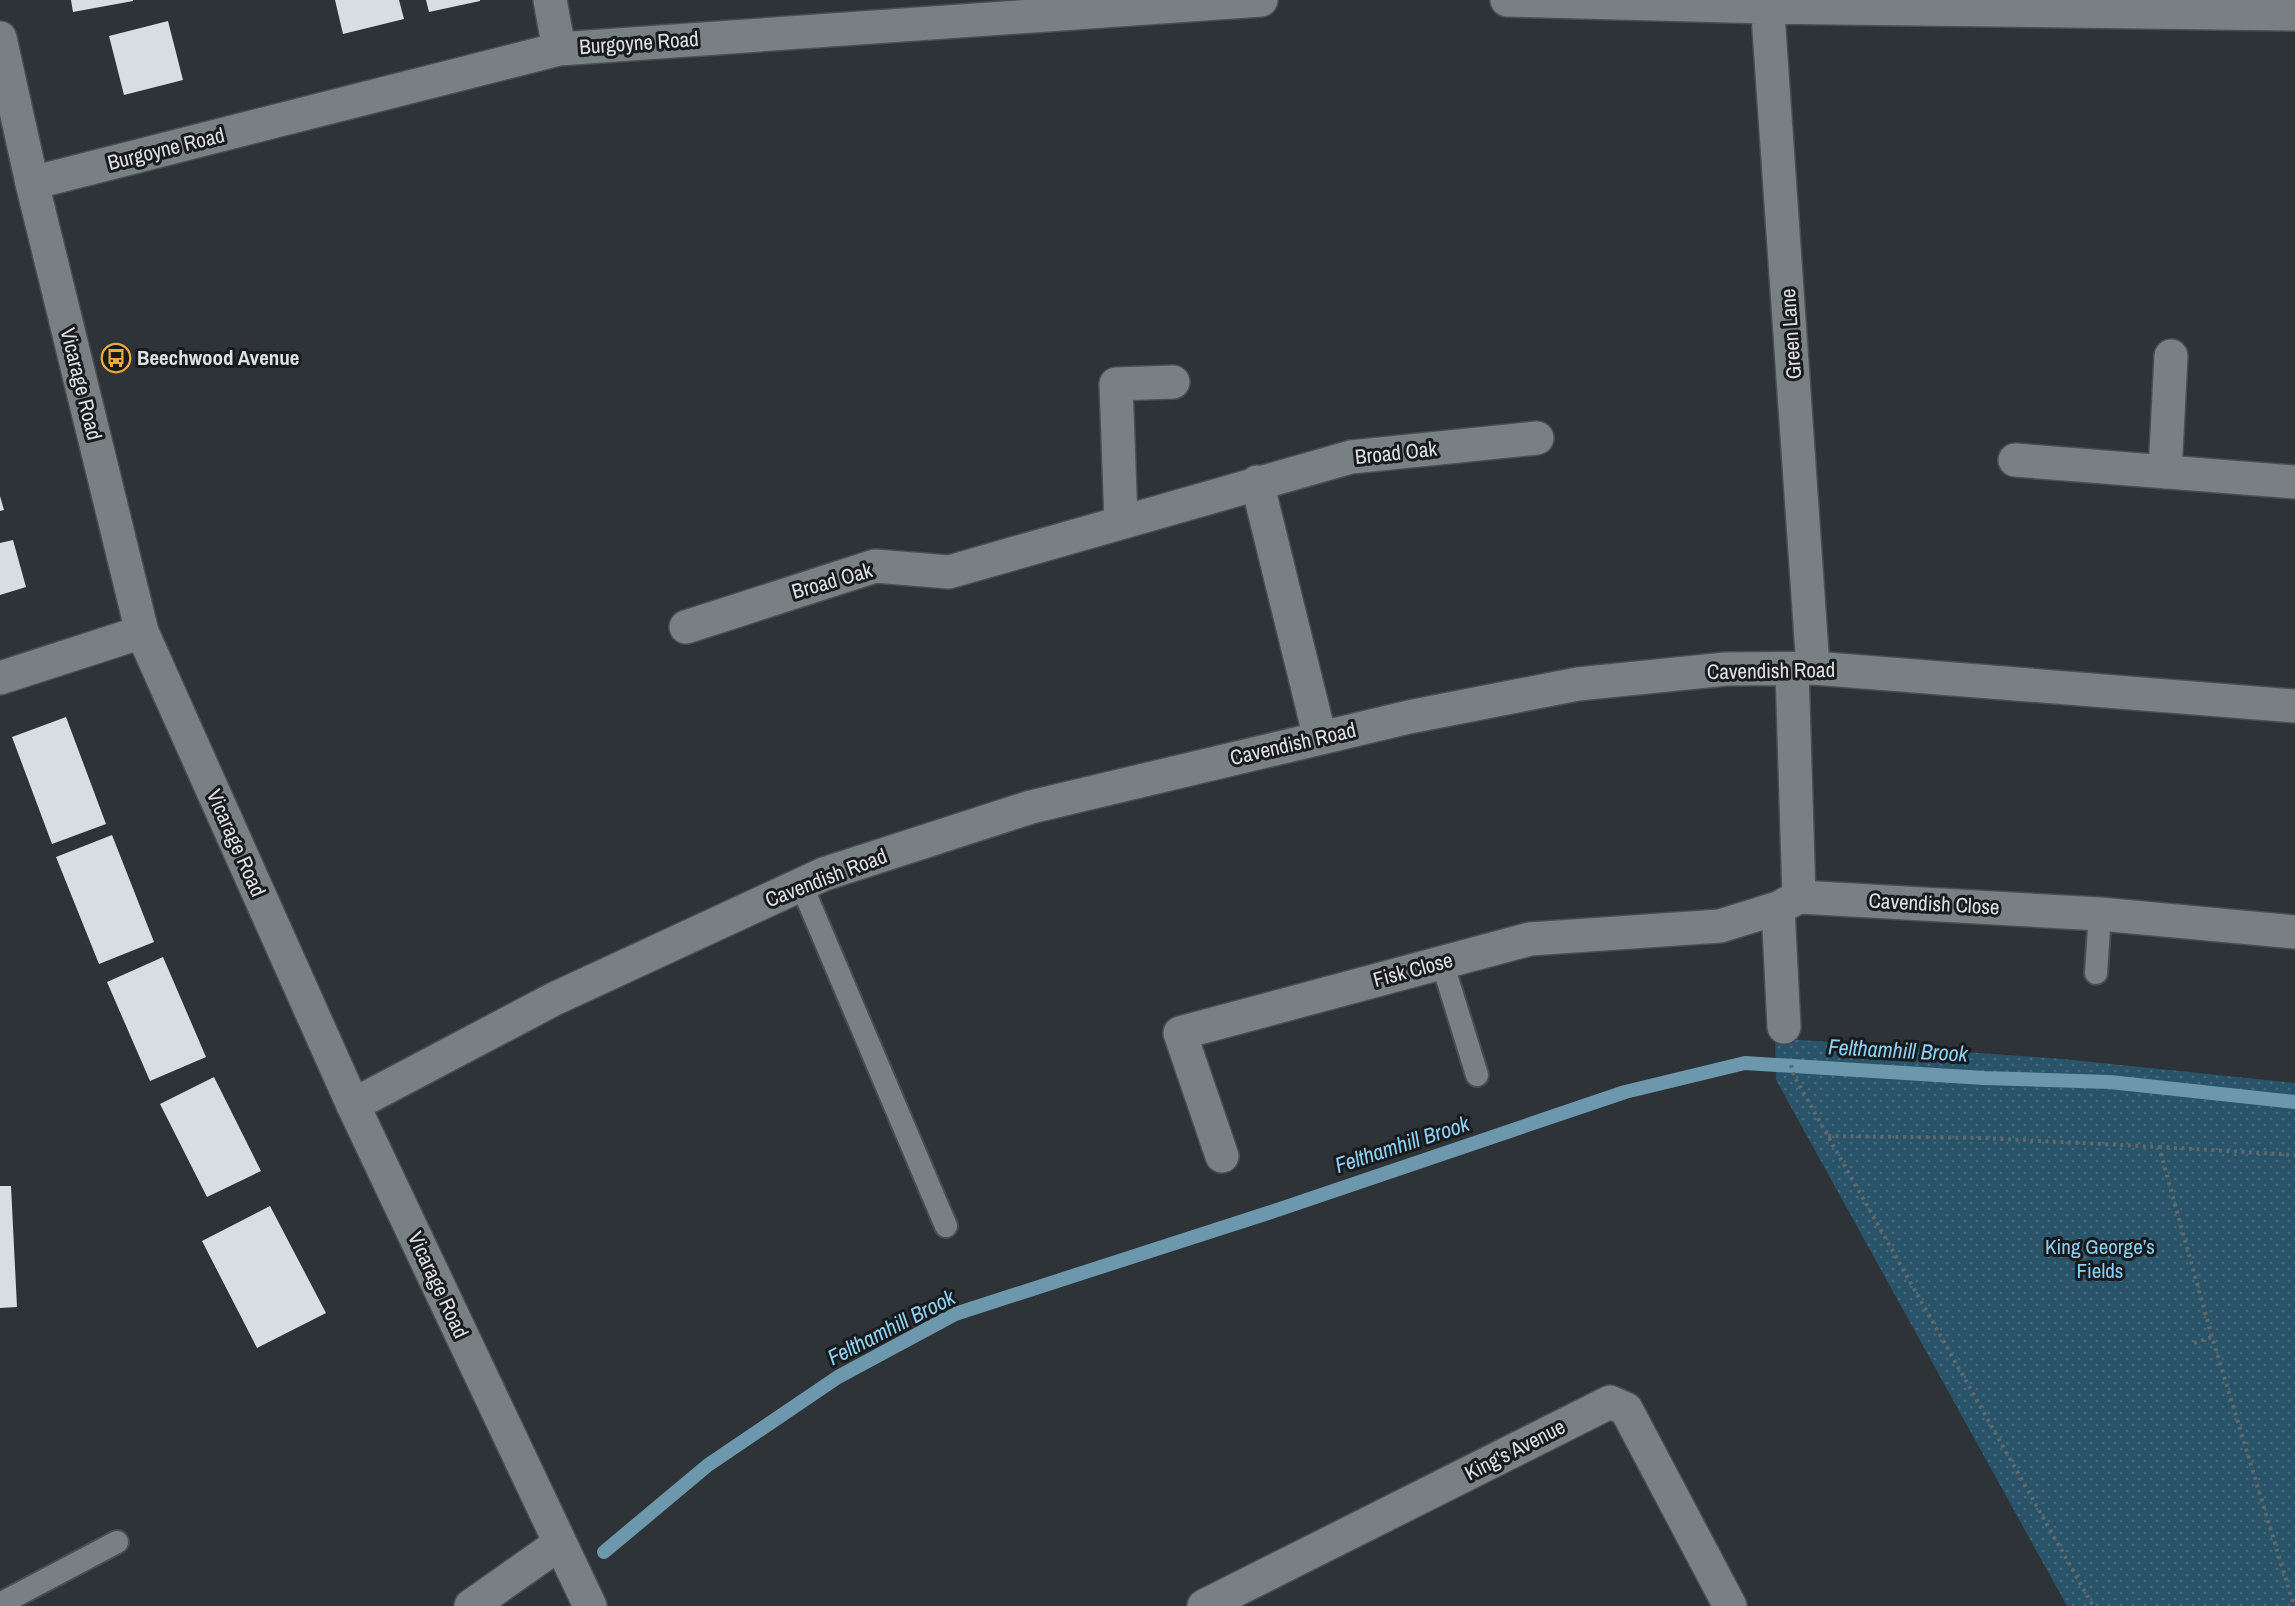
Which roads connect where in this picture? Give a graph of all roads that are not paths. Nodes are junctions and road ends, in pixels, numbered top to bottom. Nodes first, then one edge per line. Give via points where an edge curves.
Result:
1 (550, 0) edge
2 (1262, 0) edge
3 (1507, 0) edge
4 (1768, 4) edge
5 (2295, 14) edge
6 (0, 38) edge
7 (559, 49) junction
8 (32, 183) junction
9 (2171, 356) dead end
10 (1173, 382) dead end
11 (1537, 438) dead end
12 (2015, 460) dead end
13 (2164, 472) junction
14 (1257, 482) junction
15 (2295, 482) edge
16 (1121, 521) junction
17 (686, 627) dead end
18 (142, 632) junction
19 (1803, 669) junction
20 (0, 678) edge
21 (2295, 706) edge
22 (1320, 738) junction
23 (801, 884) junction
24 (1788, 902) junction
25 (2100, 914) junction
26 (2295, 932) edge
27 (1442, 962) junction
28 (2096, 973) dead end
29 (1785, 1027) dead end
30 (1477, 1075) dead end
31 (353, 1105) junction
32 (1222, 1156) dead end
33 (946, 1226) dead end
34 (117, 1542) dead end
35 (559, 1544) junction
36 (0, 1604) edge
37 (471, 1606) edge
38 (590, 1606) edge
39 (1204, 1606) edge
40 (1730, 1606) edge

1 - 7 street
2 - 7 street, Burgoyne Road
3 - 4 street
4 - 5 street
4 - 19 street, Green Lane
6 - 8 street, Vicarage Road
7 - 8 street, Burgoyne Road
8 - 18 street, Vicarage Road
9 - 13 street
10 - 16 street via 1116,384
11 - 14 street, Broad Oak via 1352,457
12 - 13 street
13 - 15 street
14 - 16 street, Broad Oak
14 - 22 street
16 - 17 street, Broad Oak via 949,572 875,566
18 - 20 street
18 - 31 street, Vicarage Road
19 - 21 street, Cavendish Road
19 - 22 street, Cavendish Road via 1726,669 1578,684
19 - 24 street
22 - 23 street, Cavendish Road via 1031,807
23 - 31 street, Cavendish Road via 554,999
23 - 33 lane
24 - 25 street, Cavendish Close
24 - 27 street, Fisk Close via 1720,926 1530,939
24 - 29 street
25 - 26 street, Cavendish Close
25 - 28 lane
27 - 30 lane
27 - 32 street, Fisk Close via 1180,1033
31 - 35 street, Vicarage Road
34 - 36 lane
35 - 37 street
35 - 38 street, Vicarage Road
39 - 40 street, King's Avenue via 1611,1402 1626,1409

